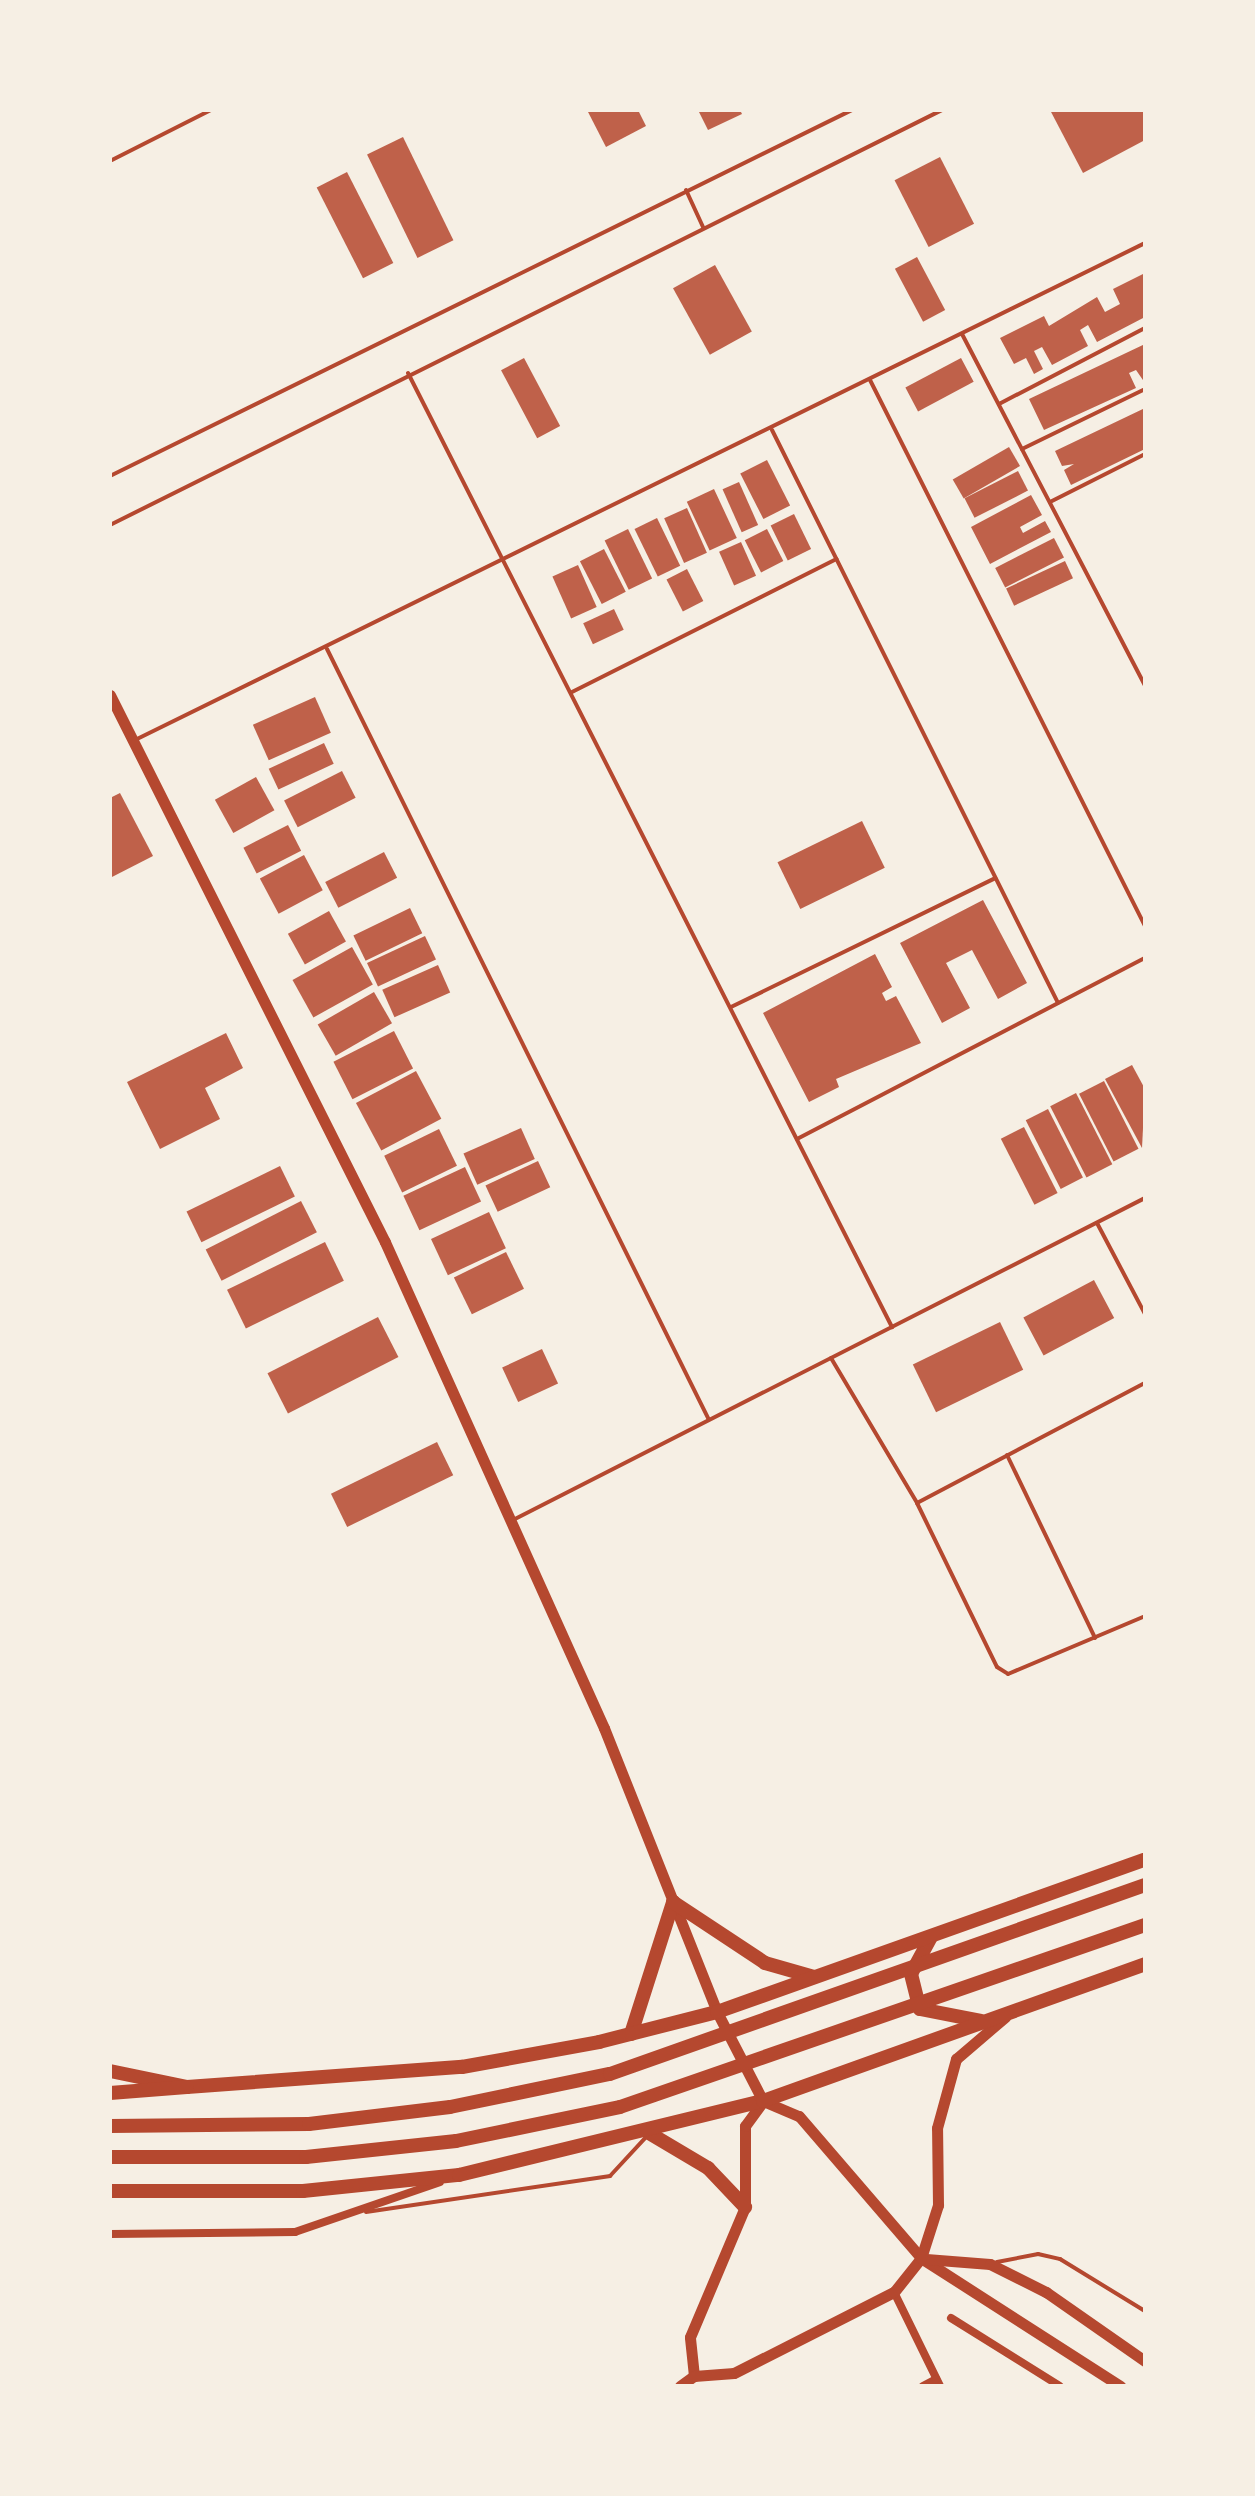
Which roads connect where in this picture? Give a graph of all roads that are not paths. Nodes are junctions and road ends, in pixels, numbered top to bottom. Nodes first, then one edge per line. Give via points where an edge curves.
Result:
1 (211, 110) edge
2 (852, 110) edge
3 (942, 110) edge
4 (110, 161) edge
5 (686, 190) junction
6 (703, 227) junction
7 (1145, 243) edge
8 (1145, 328) edge
9 (962, 334) junction
10 (408, 373) junction
11 (870, 380) junction
12 (1145, 389) edge
13 (999, 404) junction
14 (772, 430) junction
15 (1022, 449) junction
16 (1145, 454) edge
17 (110, 476) edge
18 (1050, 502) junction
19 (110, 525) edge
20 (836, 559) junction
21 (506, 562) junction
22 (327, 649) junction
23 (1145, 685) edge
24 (572, 692) junction
25 (110, 695) edge
26 (133, 741) junction
27 (995, 878) junction
28 (1145, 926) edge
29 (1145, 958) edge
30 (1058, 1003) junction
31 (731, 1007) junction
32 (797, 1139) junction
33 (1145, 1198) edge
34 (1097, 1223) junction
35 (1145, 1314) edge
36 (892, 1327) junction
37 (831, 1358) junction
38 (1145, 1383) edge
39 (709, 1420) junction
40 (1007, 1455) junction
41 (917, 1503) junction
42 (511, 1521) junction
43 (1145, 1616) edge
44 (1095, 1638) junction
45 (1145, 1860) edge
46 (1145, 1885) edge
47 (673, 1902) junction
48 (1145, 1925) edge
49 (932, 1935) junction
50 (1145, 1964) edge
51 (814, 1977) junction
52 (717, 2012) junction
53 (1005, 2017) junction
54 (631, 2034) junction
55 (110, 2071) edge
56 (187, 2087) junction
57 (110, 2093) edge
58 (763, 2101) junction
59 (110, 2126) edge
60 (649, 2133) junction
61 (110, 2157) edge
62 (459, 2175) junction
63 (110, 2191) edge
64 (745, 2207) junction
65 (347, 2214) junction
66 (110, 2234) edge
67 (921, 2258) junction
68 (990, 2264) junction
69 (894, 2292) junction
70 (1145, 2311) edge
71 (951, 2318) dead end
72 (1145, 2361) edge
73 (694, 2376) junction
74 (938, 2383) edge
75 (680, 2386) edge
76 (923, 2386) edge
77 (1060, 2386) edge
78 (1120, 2386) edge

1 - 4 lane
2 - 5 lane
3 - 6 lane
5 - 6 lane
5 - 17 lane
6 - 10 lane
7 - 9 lane
8 - 13 lane
9 - 11 lane
9 - 13 lane
10 - 19 lane
10 - 21 lane
11 - 14 lane
11 - 28 lane
12 - 15 lane
13 - 15 lane
14 - 20 lane
14 - 21 lane
15 - 18 lane
16 - 18 lane
18 - 23 lane
20 - 24 lane
20 - 27 lane
21 - 22 lane
21 - 24 lane
22 - 26 lane
22 - 39 lane
24 - 31 lane
25 - 26 street
26 - 42 street via 385,1242
27 - 30 lane
27 - 31 lane
29 - 30 lane
30 - 32 lane
31 - 32 lane
32 - 36 lane
33 - 34 lane
34 - 35 lane
34 - 36 lane
36 - 37 lane
37 - 39 lane
37 - 41 lane
38 - 40 lane
39 - 42 lane
40 - 41 lane
40 - 44 lane
41 - 44 lane via 997,1667 1019,1673
42 - 47 street
43 - 44 lane
45 - 49 main road
46 - 59 main road via 610,2074 450,2107 309,2124
47 - 51 main road via 765,1963
47 - 52 street
47 - 54 main road
48 - 61 main road via 620,2107 456,2141 306,2157
49 - 51 main road
49 - 53 main road via 911,1974 920,2009 967,2022
50 - 53 main road
51 - 52 main road
52 - 54 main road
52 - 58 street
53 - 58 main road
53 - 67 street via 956,2059 937,2128 938,2205
54 - 56 main road via 462,2067
55 - 56 main road
56 - 57 main road
58 - 60 main road
58 - 64 street via 745,2126
58 - 67 street via 799,2116
60 - 62 main road
60 - 64 main road via 708,2168
60 - 65 lane via 610,2176
62 - 63 main road via 303,2191
62 - 65 street
64 - 73 street via 690,2337
65 - 66 street via 295,2232
67 - 68 street
67 - 69 street
67 - 78 street
68 - 70 lane via 1038,2254 1060,2259
68 - 72 street via 1046,2292
69 - 73 street via 734,2373
69 - 74 street
71 - 77 street
73 - 75 street
74 - 76 street

